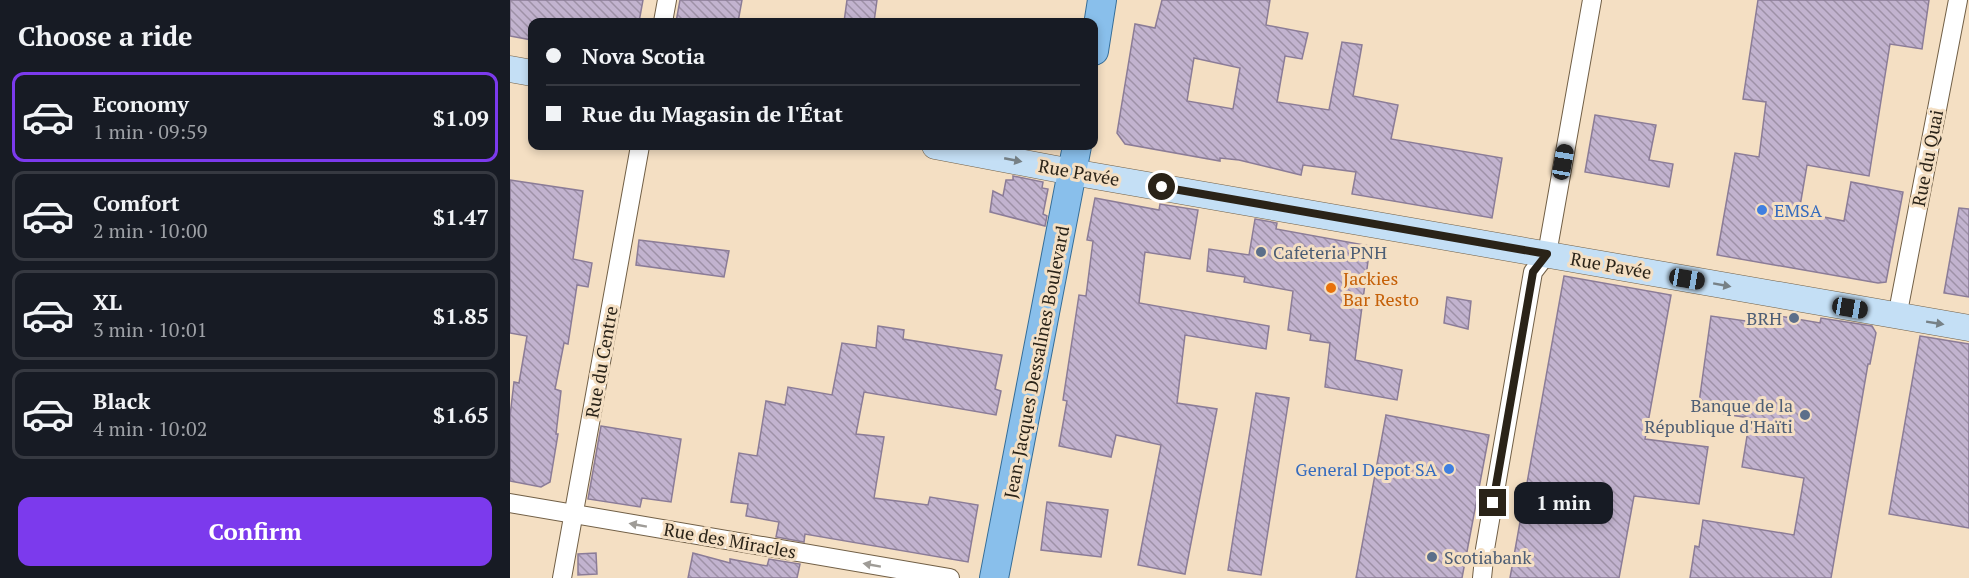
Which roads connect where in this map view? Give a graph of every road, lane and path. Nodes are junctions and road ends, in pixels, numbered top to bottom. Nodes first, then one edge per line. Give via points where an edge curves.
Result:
1 (667, 0) edge
2 (1102, 0) edge
3 (1592, 0) edge
4 (1958, 0) edge
5 (664, 18) edge
6 (1098, 26) edge
7 (510, 69) edge
8 (528, 72) edge
9 (639, 150) edge
10 (978, 150) edge
11 (1074, 159) edge
12 (1547, 254) junction
13 (1897, 317) junction
14 (1969, 328) edge
15 (510, 503) edge
16 (573, 513) junction
17 (562, 578) edge
18 (950, 578) edge
19 (994, 578) edge
20 (1482, 578) edge

1 - 5 street
2 - 6 main road
3 - 12 street
4 - 13 street, Rue du Quai
7 - 8 main road
9 - 16 street, Rue du Centre
10 -> 11 main road, Rue Pavée
11 - 12 main road, Rue Pavée
11 - 19 main road, Jean-Jacques Dessalines Boulevard
12 -> 13 main road, Rue Pavée
12 - 20 street via 1533,272
13 -> 14 main road, Rue Pavée
15 - 16 street, Rue des Miracles
16 - 17 street, Rue du Centre
18 -> 16 street, Rue des Miracles

